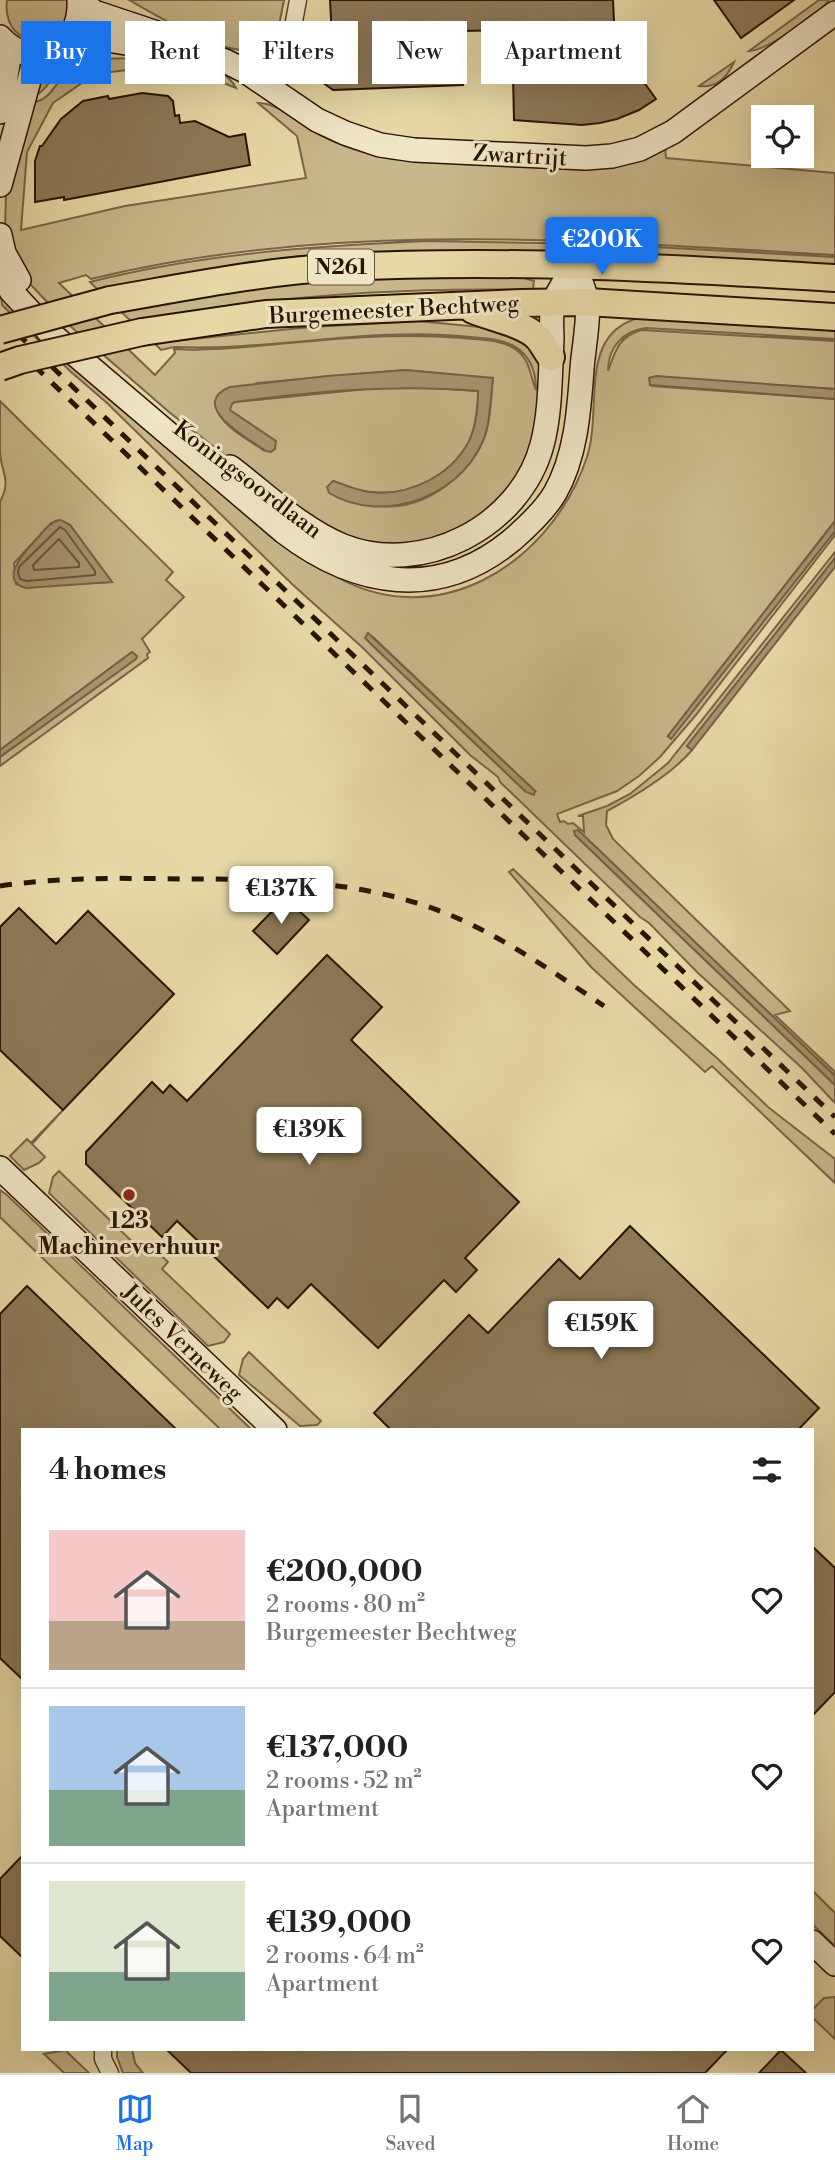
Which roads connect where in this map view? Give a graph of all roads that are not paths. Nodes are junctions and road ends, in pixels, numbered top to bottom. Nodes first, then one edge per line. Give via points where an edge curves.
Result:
1 (80, 0) edge
2 (298, 0) edge
3 (835, 13) edge
4 (78, 21) edge
5 (294, 21) edge
6 (125, 22) edge
7 (3, 40) edge
8 (21, 51) edge
9 (28, 84) edge
10 (263, 84) edge
11 (0, 112) edge
12 (0, 184) edge
13 (0, 235) edge
14 (575, 265) junction
15 (0, 270) edge
16 (835, 278) edge
17 (554, 302) junction
18 (587, 302) junction
19 (461, 305) junction
20 (835, 317) edge
21 (0, 330) edge
22 (551, 357) junction
23 (0, 367) edge
24 (0, 1168) edge
25 (273, 1428) edge
26 (814, 1944) edge
27 (835, 1964) edge
28 (103, 2051) edge
29 (110, 2073) edge

1 - 4 street
1 - 6 street, Zwartrijt via 94,12
2 - 5 street
3 - 10 street, Zwartrijt via 673,132 640,149 612,156 380,145 317,120
7 - 8 street
7 - 11 street via 9,58
9 - 12 street
13 - 22 street, Koningsoordlaan via 20,282 59,327 314,532 368,553 423,553 452,544 481,530 506,508 528,477 541,446
14 - 16 main road, Burgemeester Bechtweg / N261
14 - 17 street, Koningsoordlaan
14 - 18 street, Koningsoordlaan
14 - 21 main road, Burgemeester Bechtweg / N261, bridge via 339,267 266,275 110,300
15 - 18 street, Koningsoordlaan via 11,291 51,333 284,532 338,565 394,580 457,572 490,558 525,530 555,493 572,452
17 - 18 main road, Burgemeester Bechtweg / N261
17 - 19 main road, Burgemeester Bechtweg / N261
17 - 22 street, Koningsoordlaan
18 - 20 main road, Burgemeester Bechtweg / N261
19 - 22 main road via 519,325 537,337
19 - 23 main road, Burgemeester Bechtweg / N261, bridge via 267,314 142,332
24 - 25 street, Jules Verneweg
26 - 27 street
28 - 29 street

